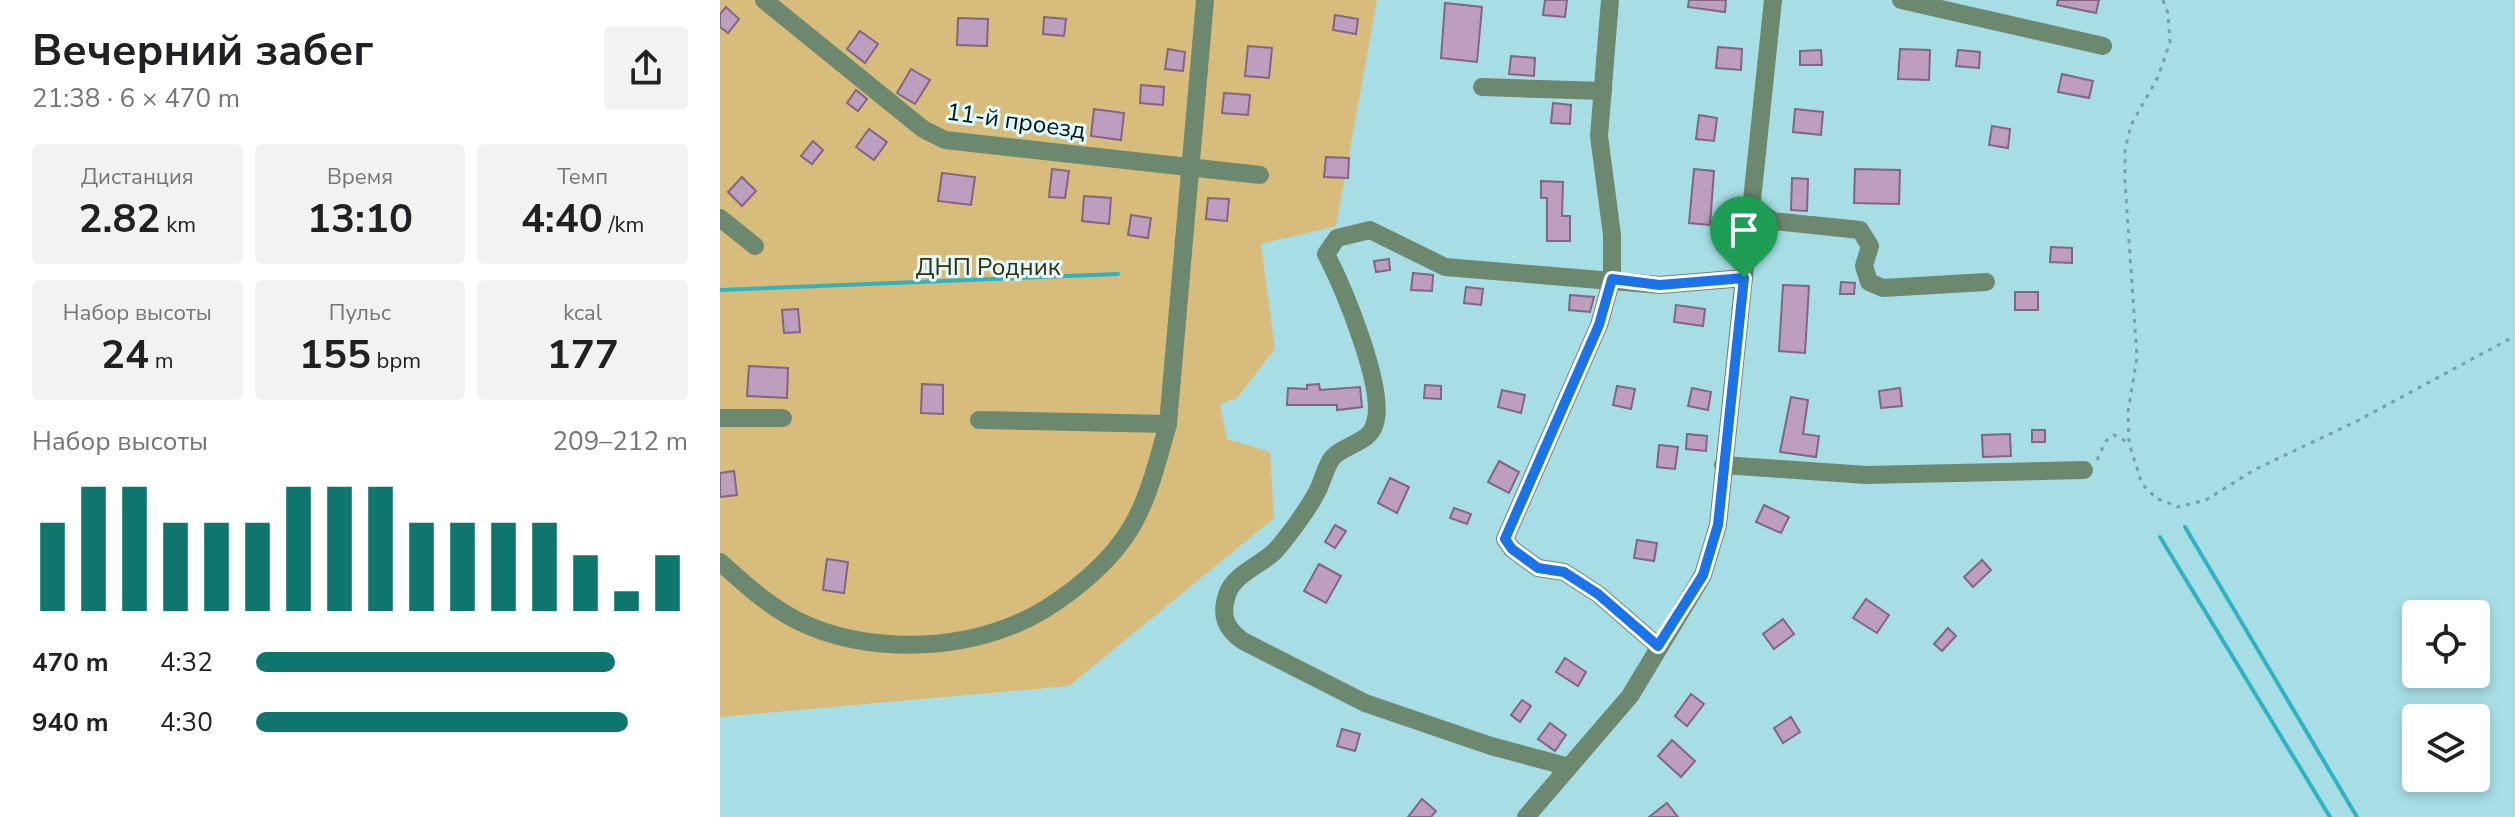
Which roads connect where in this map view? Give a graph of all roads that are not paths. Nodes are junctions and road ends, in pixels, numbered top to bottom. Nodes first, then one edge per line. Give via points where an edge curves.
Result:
1 (764, 0) edge
2 (1205, 0) edge
3 (1610, 0) edge
4 (1773, 0) edge
5 (1901, 0) edge
6 (2103, 46) dead end
7 (1482, 87) dead end
8 (1603, 91) junction
9 (1191, 167) junction
10 (1260, 175) dead end
11 (1751, 206) junction
12 (720, 218) edge
13 (755, 246) dead end
14 (1744, 278) junction
15 (1612, 279) junction
16 (1986, 282) dead end
17 (720, 418) edge
18 (783, 418) dead end
19 (979, 420) dead end
20 (1168, 424) junction
21 (1723, 465) junction
22 (2084, 470) road end
23 (720, 562) edge
24 (1658, 646) junction
25 (1569, 767) junction
26 (1526, 817) edge

1 - 9 street, 11-й проезд via 923,129 945,140
2 - 9 street
3 - 8 street
4 - 11 street
5 - 6 street
7 - 8 street
8 - 15 street via 1599,136
9 - 10 street, 11-й проезд
9 - 20 street
11 - 14 street
11 - 16 street via 1773,221 1860,230 1870,246 1864,266 1869,282 1883,288
12 - 13 street
14 - 15 street via 1660,285
14 - 21 street
15 - 24 street via 1599,325 1505,539 1538,568 1564,572 1598,594
15 - 25 street via 1445,267 1370,230 1337,238 1326,254 1355,315 1376,404 1375,424 1366,438 1332,458 1316,493 1278,548 1228,591 1223,617 1243,641 1365,703
17 - 18 street
19 - 20 street
20 - 23 street via 1150,489 1125,537 1062,598 1012,626 918,645 832,633 788,616
21 - 22 street via 1866,475
21 - 24 street via 1718,525 1703,575
24 - 25 street via 1630,696
25 - 26 street

